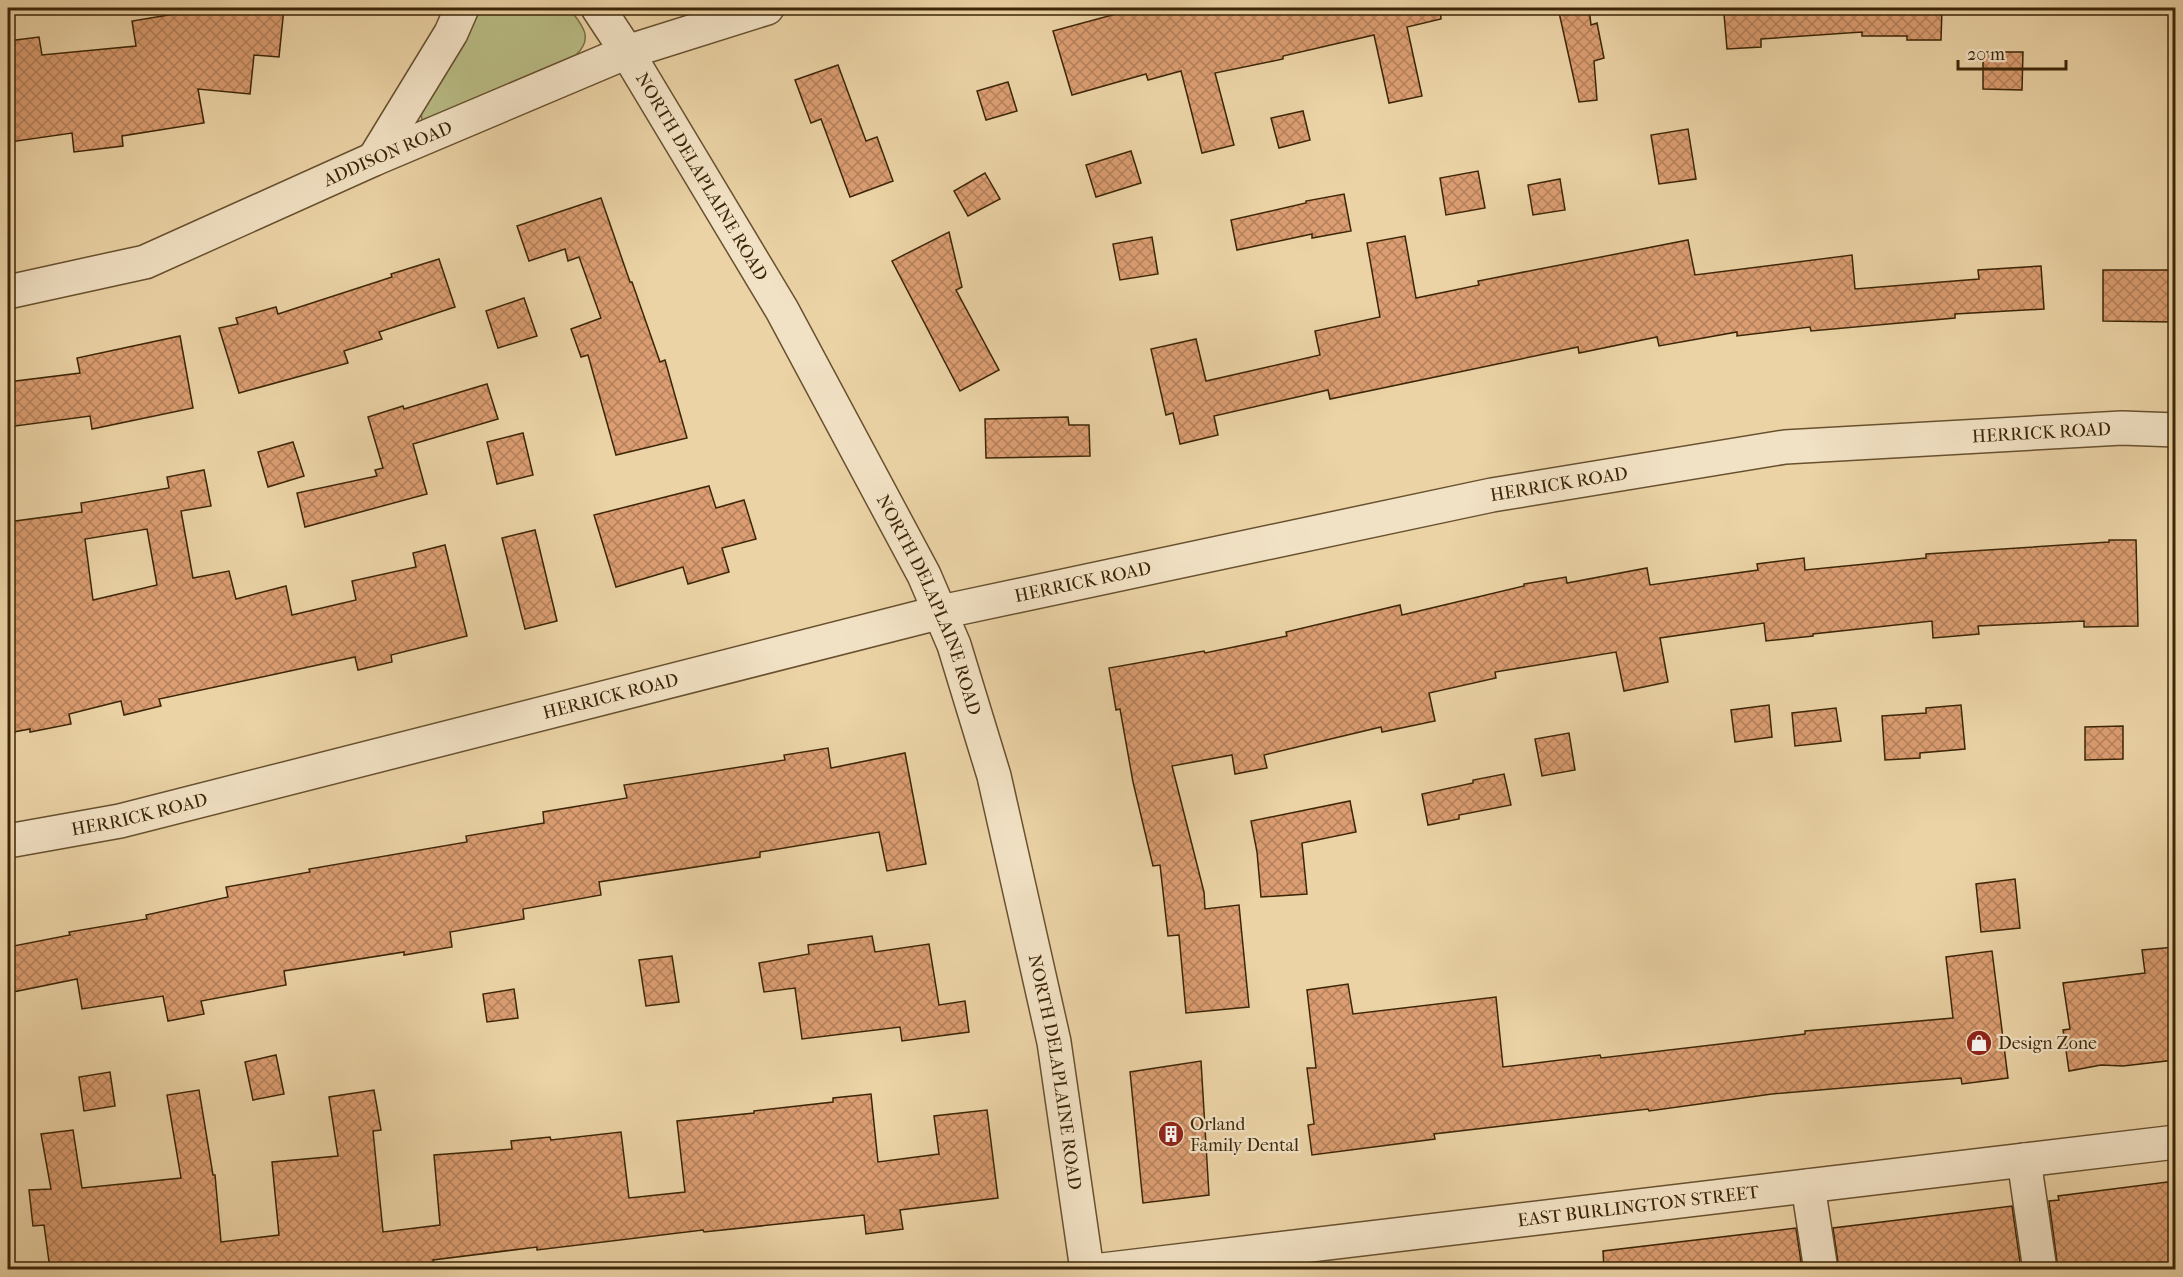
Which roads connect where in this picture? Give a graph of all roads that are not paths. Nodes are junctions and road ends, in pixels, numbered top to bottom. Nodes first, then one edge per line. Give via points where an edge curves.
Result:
1 (462, 8) edge
2 (598, 8) edge
3 (767, 8) edge
4 (627, 52) junction
5 (375, 159) junction
6 (8, 292) edge
7 (2175, 430) edge
8 (941, 612) junction
9 (8, 841) edge
10 (2175, 1142) edge
11 (2024, 1160) junction
12 (1808, 1186) junction
13 (1087, 1269) edge
14 (1102, 1269) edge
15 (1821, 1269) edge
16 (2040, 1269) edge

1 - 5 street
2 - 4 street, NORTH DELAPLAINE ROAD
3 - 4 street, ADDISON ROAD
4 - 5 street, ADDISON ROAD
4 - 8 street, NORTH DELAPLAINE ROAD via 782,310
5 - 6 street, ADDISON ROAD via 145,262
7 - 8 street, HERRICK ROAD via 2122,428 1785,447 1492,495
8 - 9 street, HERRICK ROAD via 120,821
8 - 13 street, NORTH DELAPLAINE ROAD via 994,776 1054,1042
10 - 11 street, EAST BURLINGTON STREET
11 - 12 street, EAST BURLINGTON STREET
11 - 16 street
12 - 14 street, EAST BURLINGTON STREET
12 - 15 street

